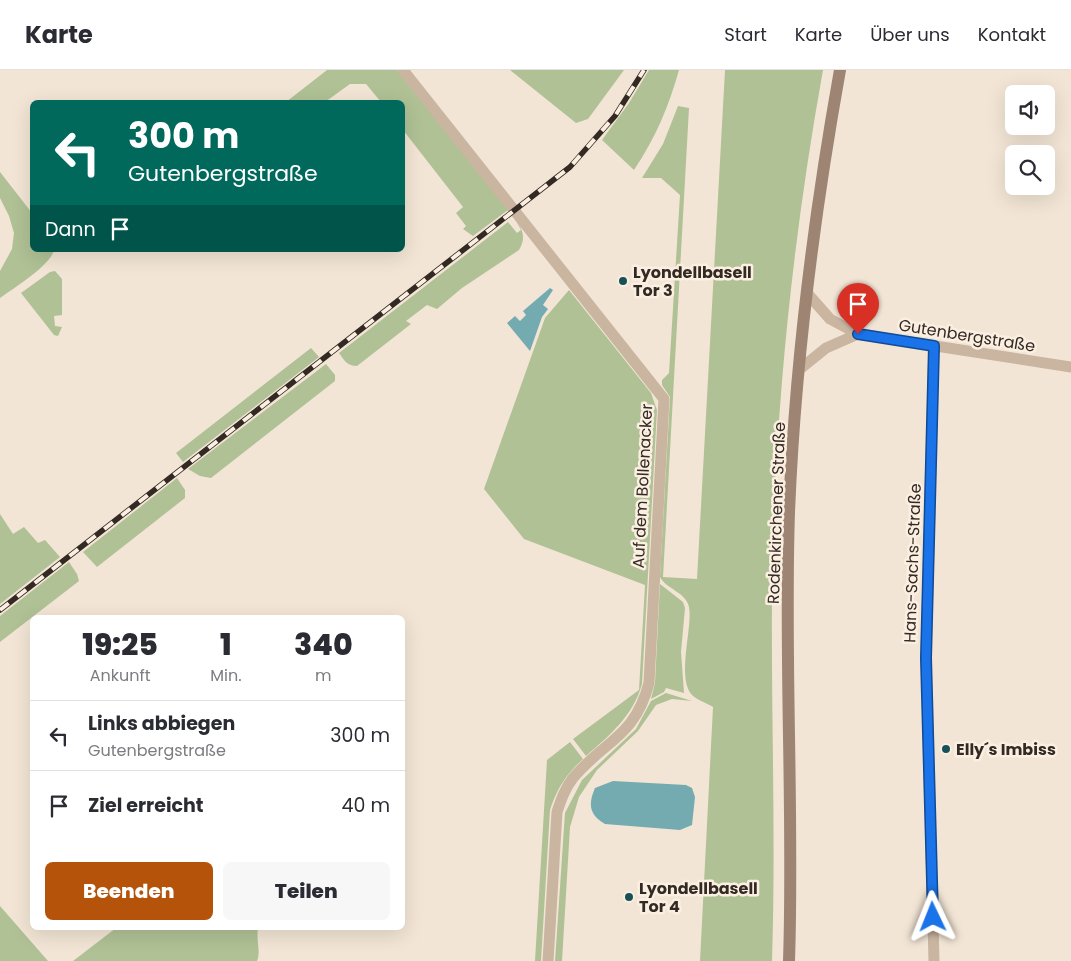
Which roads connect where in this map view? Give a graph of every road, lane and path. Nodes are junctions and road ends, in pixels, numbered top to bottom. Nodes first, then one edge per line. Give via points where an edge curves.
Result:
1 (403, 70) edge
2 (840, 70) edge
3 (807, 293) junction
4 (858, 334) junction
5 (934, 346) junction
6 (1071, 367) edge
7 (800, 369) junction
8 (548, 961) edge
9 (789, 961) edge
10 (934, 961) edge

1 - 8 street, Auf dem Bollenacker via 664,399 649,683 644,702 634,720 574,777 557,812
2 - 3 main road, Rodenkirchener Straße
3 - 4 street via 830,319
3 - 7 main road, Rodenkirchener Straße
4 - 5 street, Gutenbergstraße
4 - 7 street via 826,348
5 - 6 street, Gutenbergstraße
5 - 10 street, Hans-Sachs-Straße via 926,658
7 - 9 main road, Rodenkirchener Straße via 789,511

